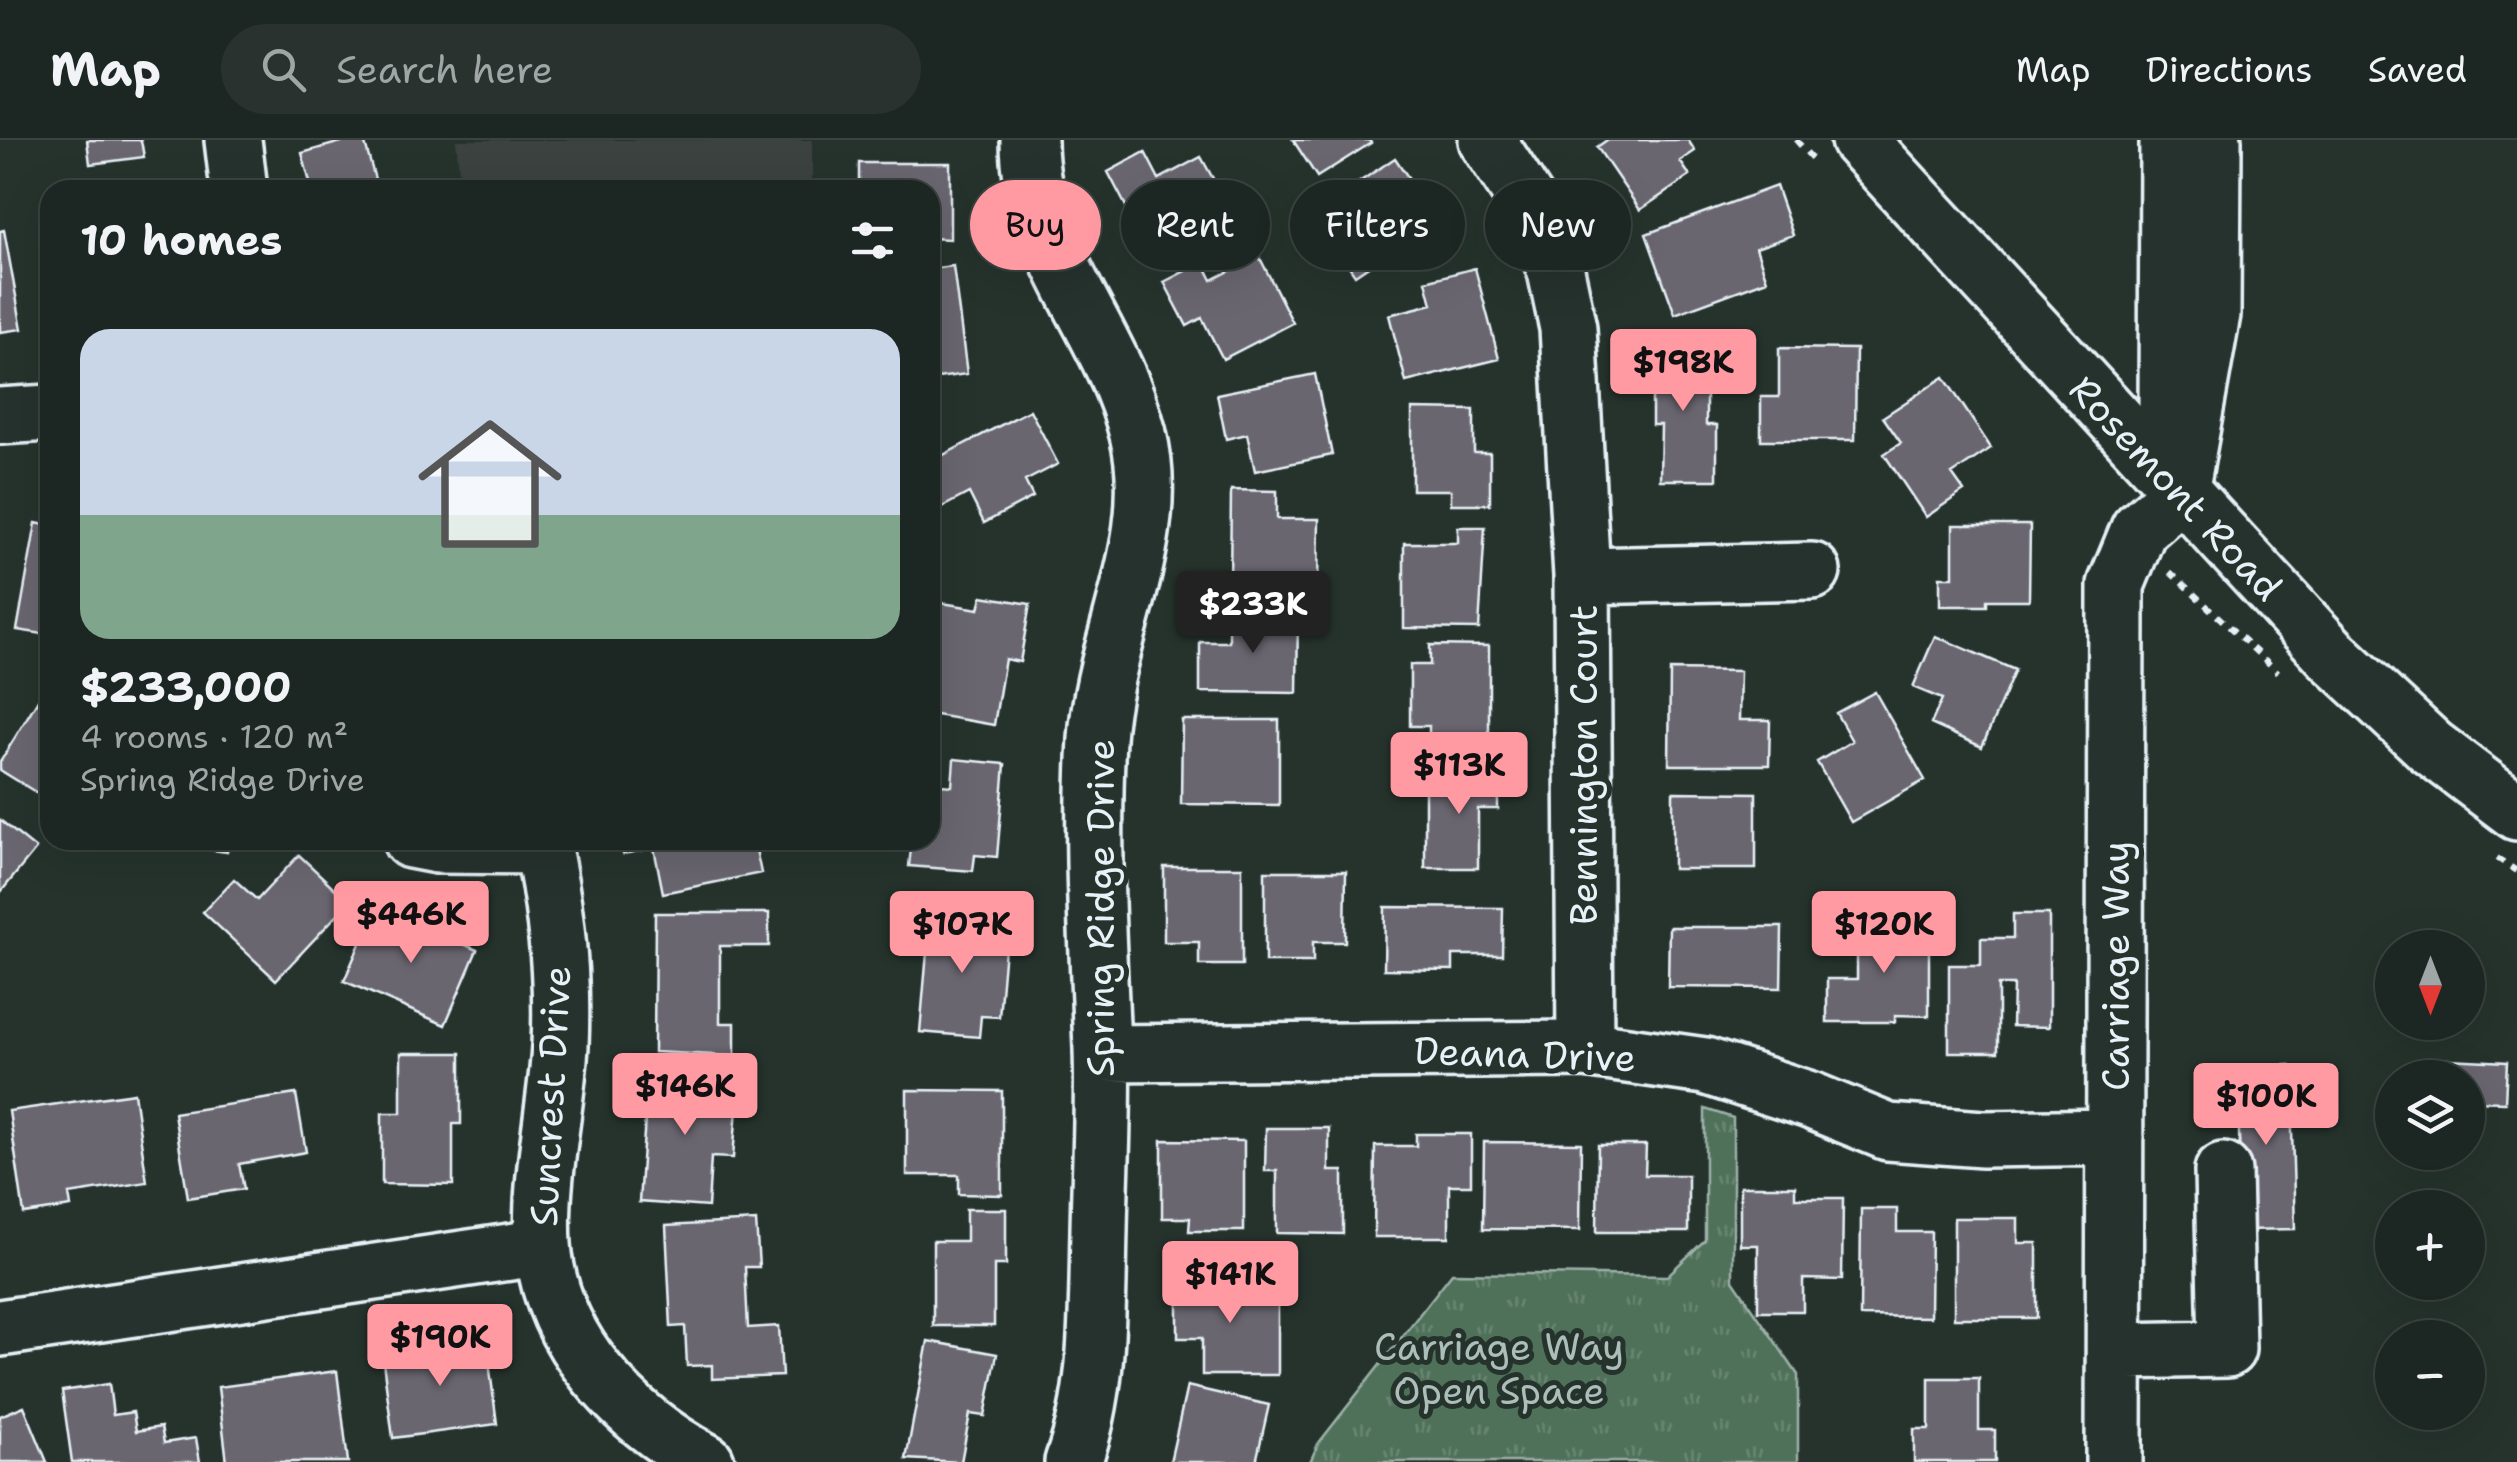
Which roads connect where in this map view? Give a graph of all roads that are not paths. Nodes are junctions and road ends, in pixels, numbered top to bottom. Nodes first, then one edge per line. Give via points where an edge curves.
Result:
1 (232, 140) edge
2 (1029, 140) edge
3 (1487, 140) edge
4 (1860, 140) edge
5 (2168, 140) edge
6 (2214, 140) edge
7 (238, 180) edge
8 (40, 413) edge
9 (0, 416) edge
10 (2180, 493) junction
11 (1812, 571) dead end
12 (1582, 576) junction
13 (2517, 812) edge
14 (543, 850) edge
15 (1585, 1048) junction
16 (1102, 1053) junction
17 (2115, 1137) junction
18 (2223, 1170) dead end
19 (543, 1247) junction
20 (0, 1328) edge
21 (2115, 1351) junction
22 (706, 1462) edge
23 (1073, 1462) edge
24 (2114, 1462) edge

1 - 7 street
2 - 16 street, Spring Ridge Drive via 1029,182 1041,226 1090,317 1138,436 1143,504 1134,570 1100,688 1096,744 1093,890
3 - 12 street, Bennington Court via 1530,208 1556,271 1568,328
4 - 10 street, Rosemont Road
5 - 10 street via 2167,428
6 - 10 street via 2212,314
8 - 9 street
10 - 13 street, Rosemont Road via 2397,718
10 - 17 street, Carriage Way via 2139,529 2116,585
11 - 12 street
12 - 15 street, Bennington Court
14 - 19 street, Suncrest Drive via 561,1007
15 - 16 street, Deana Drive
15 - 17 street, Deana Drive via 1705,1066 1888,1132
16 - 23 street, Spring Ridge Drive via 1096,1335 1086,1427
17 - 21 street, Carriage Way
18 - 21 street via 2227,1349
19 - 20 street
19 - 22 street, Suncrest Drive via 570,1330 609,1390 642,1421
21 - 24 street, Carriage Way

